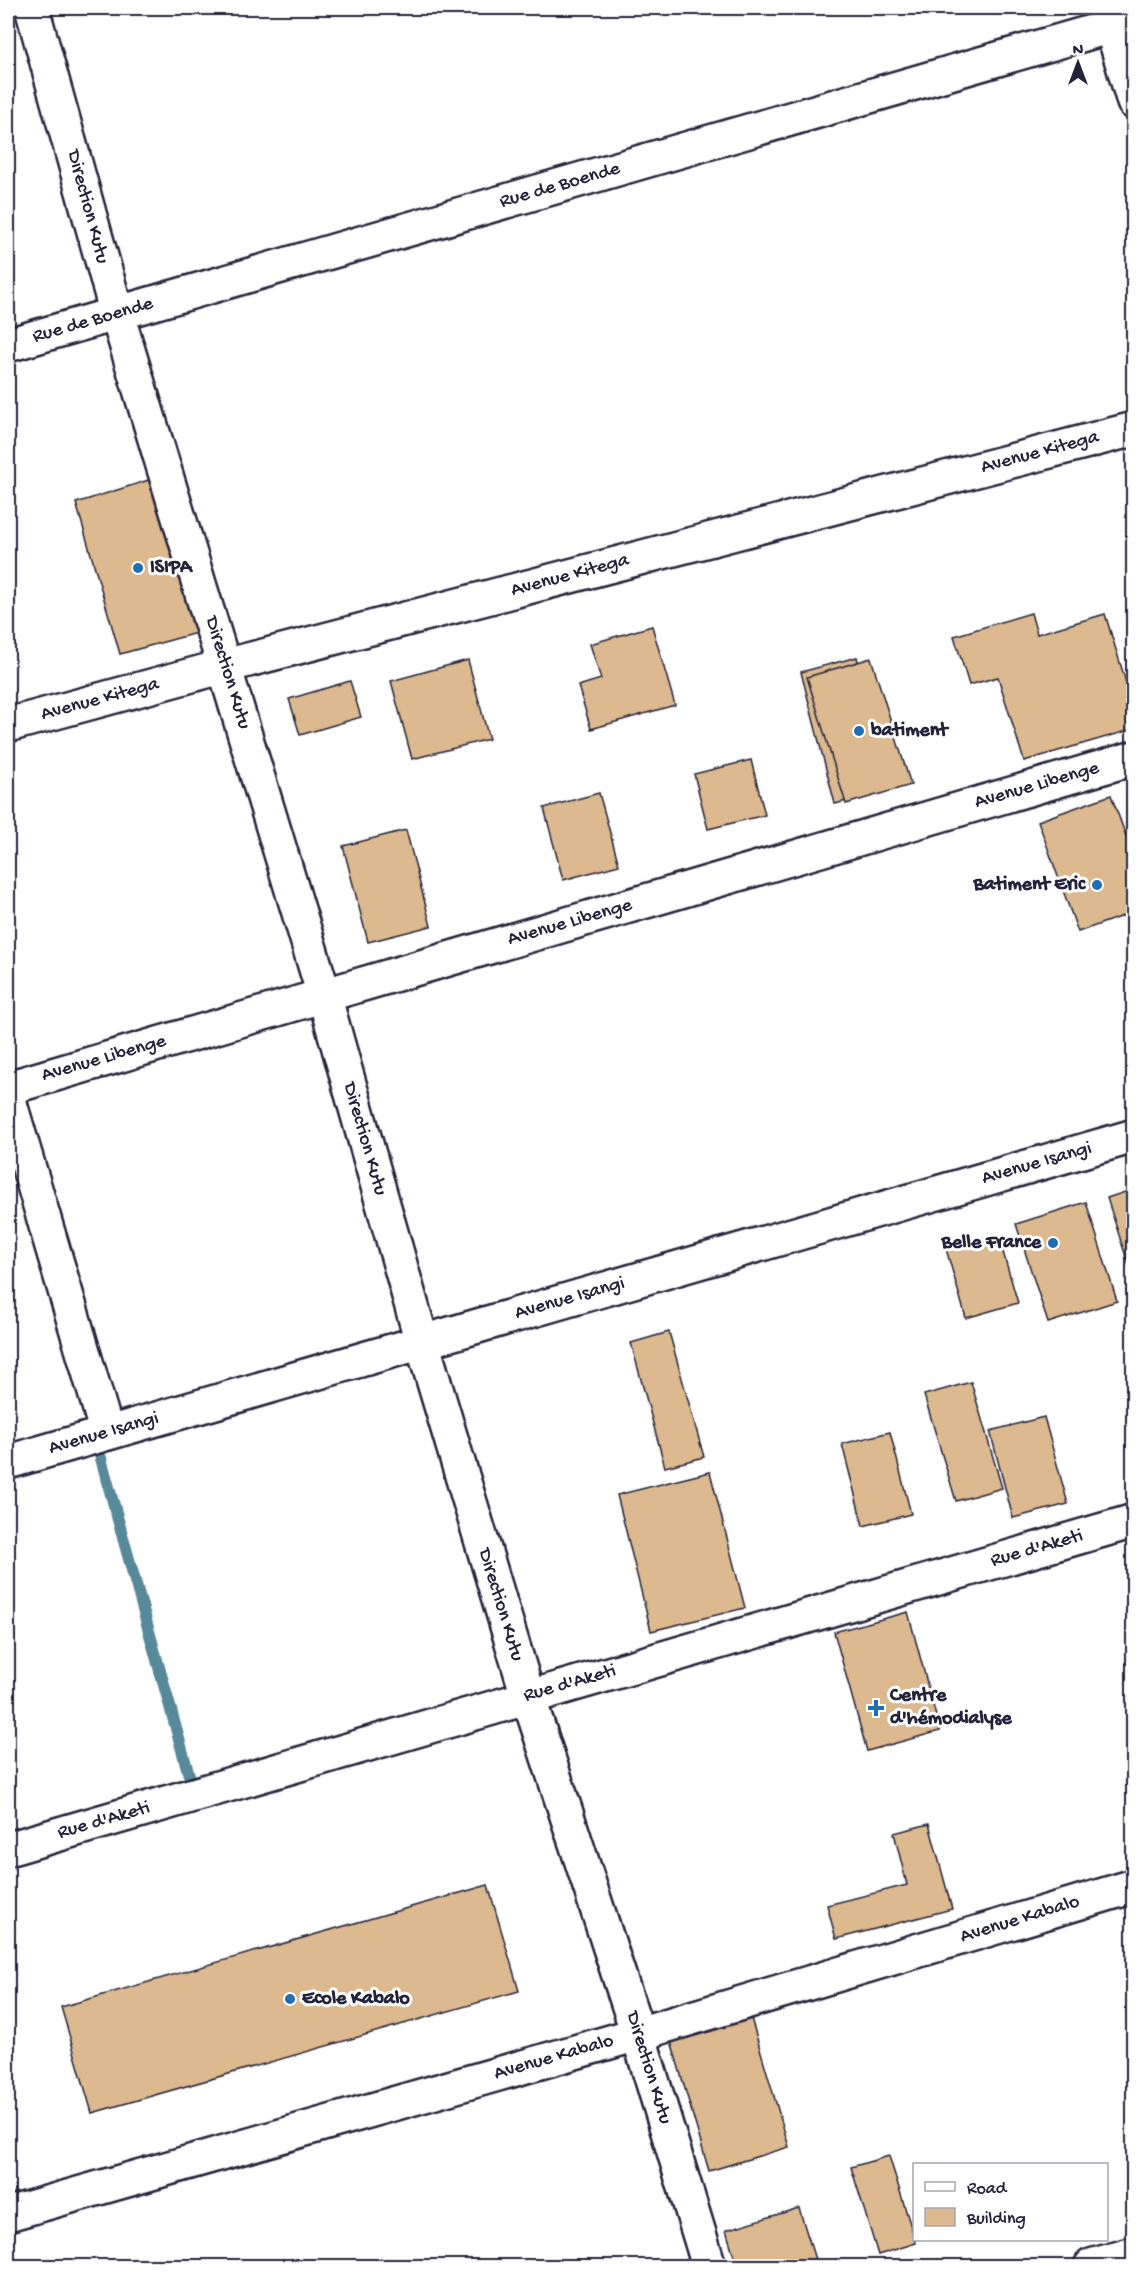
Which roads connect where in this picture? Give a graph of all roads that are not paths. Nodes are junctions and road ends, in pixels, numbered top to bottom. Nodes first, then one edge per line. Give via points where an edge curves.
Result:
1 (32, 8) edge
2 (1109, 17) edge
3 (1134, 102) edge
4 (117, 315) junction
5 (8, 345) edge
6 (1134, 429) edge
7 (225, 666) junction
8 (8, 725) edge
9 (1134, 758) edge
10 (324, 995) junction
11 (8, 1088) edge
12 (8, 1097) edge
13 (1134, 1136) edge
14 (422, 1342) junction
15 (107, 1433) junction
16 (8, 1462) edge
17 (1134, 1521) edge
18 (528, 1696) junction
19 (8, 1849) edge
20 (1134, 1886) edge
21 (638, 2034) junction
22 (8, 2214) edge
23 (1134, 2254) edge
24 (709, 2266) edge
25 (1091, 2266) edge

1 - 4 street, Direction Kutu
2 - 3 street
2 - 4 street, Rue de Boende
4 - 5 street, Rue de Boende
4 - 7 street, Direction Kutu
6 - 7 street, Avenue Kitega
7 - 8 street, Avenue Kitega
7 - 10 street, Direction Kutu
9 - 10 street, Avenue Libenge
10 - 11 street, Avenue Libenge
10 - 14 street, Direction Kutu
12 - 15 street
13 - 14 street, Avenue Isangi
14 - 15 street, Avenue Isangi
14 - 18 street, Direction Kutu
15 - 16 street, Avenue Isangi
17 - 18 street, Rue d'Aketi
18 - 19 street, Rue d'Aketi
18 - 21 street, Direction Kutu
20 - 21 street, Avenue Kabalo
21 - 22 street, Avenue Kabalo
21 - 24 street, Direction Kutu
23 - 25 street

